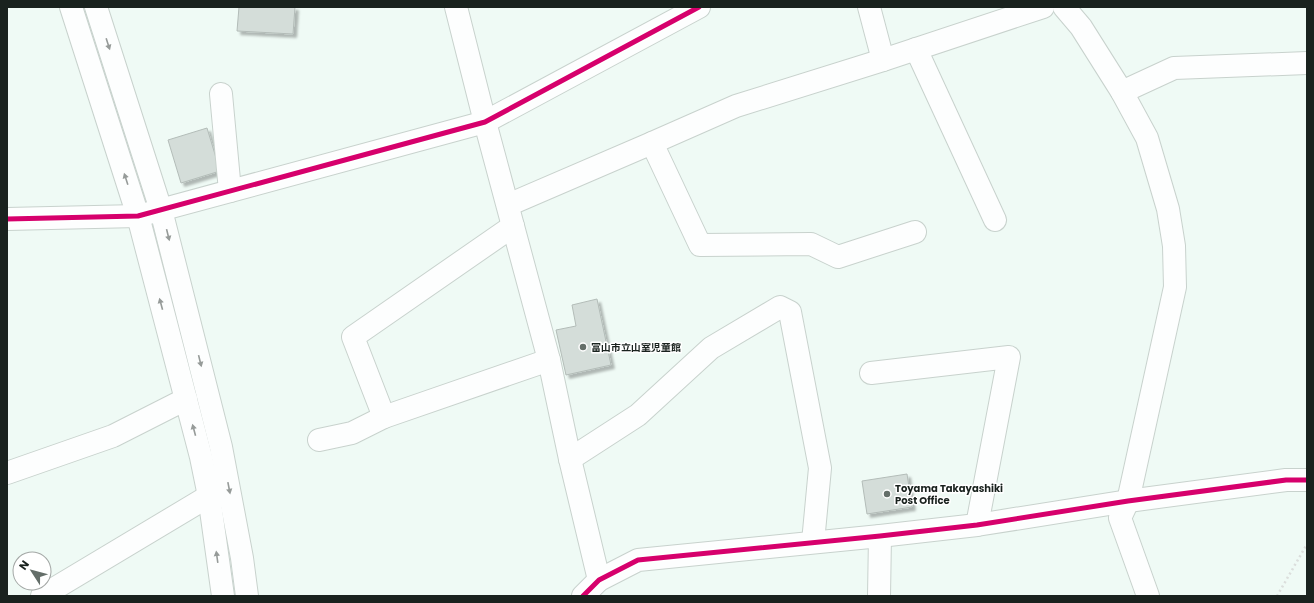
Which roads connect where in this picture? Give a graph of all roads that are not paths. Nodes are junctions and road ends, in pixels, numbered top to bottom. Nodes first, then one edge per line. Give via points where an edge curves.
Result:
1 (72, 7) edge
2 (96, 7) edge
3 (456, 7) edge
4 (699, 7) edge
5 (869, 7) edge
6 (1043, 7) edge
7 (1064, 7) edge
8 (916, 49) junction
9 (883, 60) junction
10 (1307, 63) edge
11 (1122, 92) junction
12 (221, 94) dead end
13 (485, 122) junction
14 (652, 143) junction
15 (230, 191) junction
16 (161, 210) junction
17 (510, 215) junction
18 (138, 216) junction
19 (7, 218) edge
20 (995, 220) dead end
21 (915, 232) dead end
22 (549, 360) junction
23 (871, 373) dead end
24 (186, 399) junction
25 (384, 417) junction
26 (319, 440) dead end
27 (570, 459) junction
28 (7, 472) edge
29 (1307, 480) edge
30 (209, 496) junction
31 (1128, 501) junction
32 (977, 525) junction
33 (880, 536) junction
34 (813, 542) junction
35 (599, 580) junction
36 (42, 596) edge
37 (223, 596) edge
38 (247, 596) edge
39 (583, 596) edge
40 (879, 596) edge
41 (1148, 596) edge

18 -> 1 street
2 -> 16 street
3 - 13 street
4 - 13 street
5 - 9 street
6 - 8 street
7 - 11 street via 1081,27
8 - 9 street
8 - 20 street
9 - 14 street via 736,106
10 - 11 street via 1174,68
11 - 31 street via 1147,138 1168,209 1174,246 1175,287
12 - 15 street
13 - 15 street
13 - 17 street
14 - 17 street
14 - 21 street via 700,245 811,244 838,257
15 - 16 street
16 - 18 street
16 -> 38 street via 221,447
17 - 22 street
17 - 25 street via 353,337
18 - 19 street
24 -> 18 street
22 - 25 street
22 - 27 street
23 - 32 street via 1009,357
24 - 28 street via 113,436
30 -> 24 street
25 - 26 street via 352,433
27 - 34 street via 638,415 711,348 780,307 790,312 820,468
27 - 35 street
29 - 31 street via 1286,480
30 - 36 street
37 -> 30 street
31 - 32 street
31 - 41 street via 1120,518
32 - 33 street
33 - 34 street
33 - 40 street
34 - 35 street via 638,560
35 - 39 street

